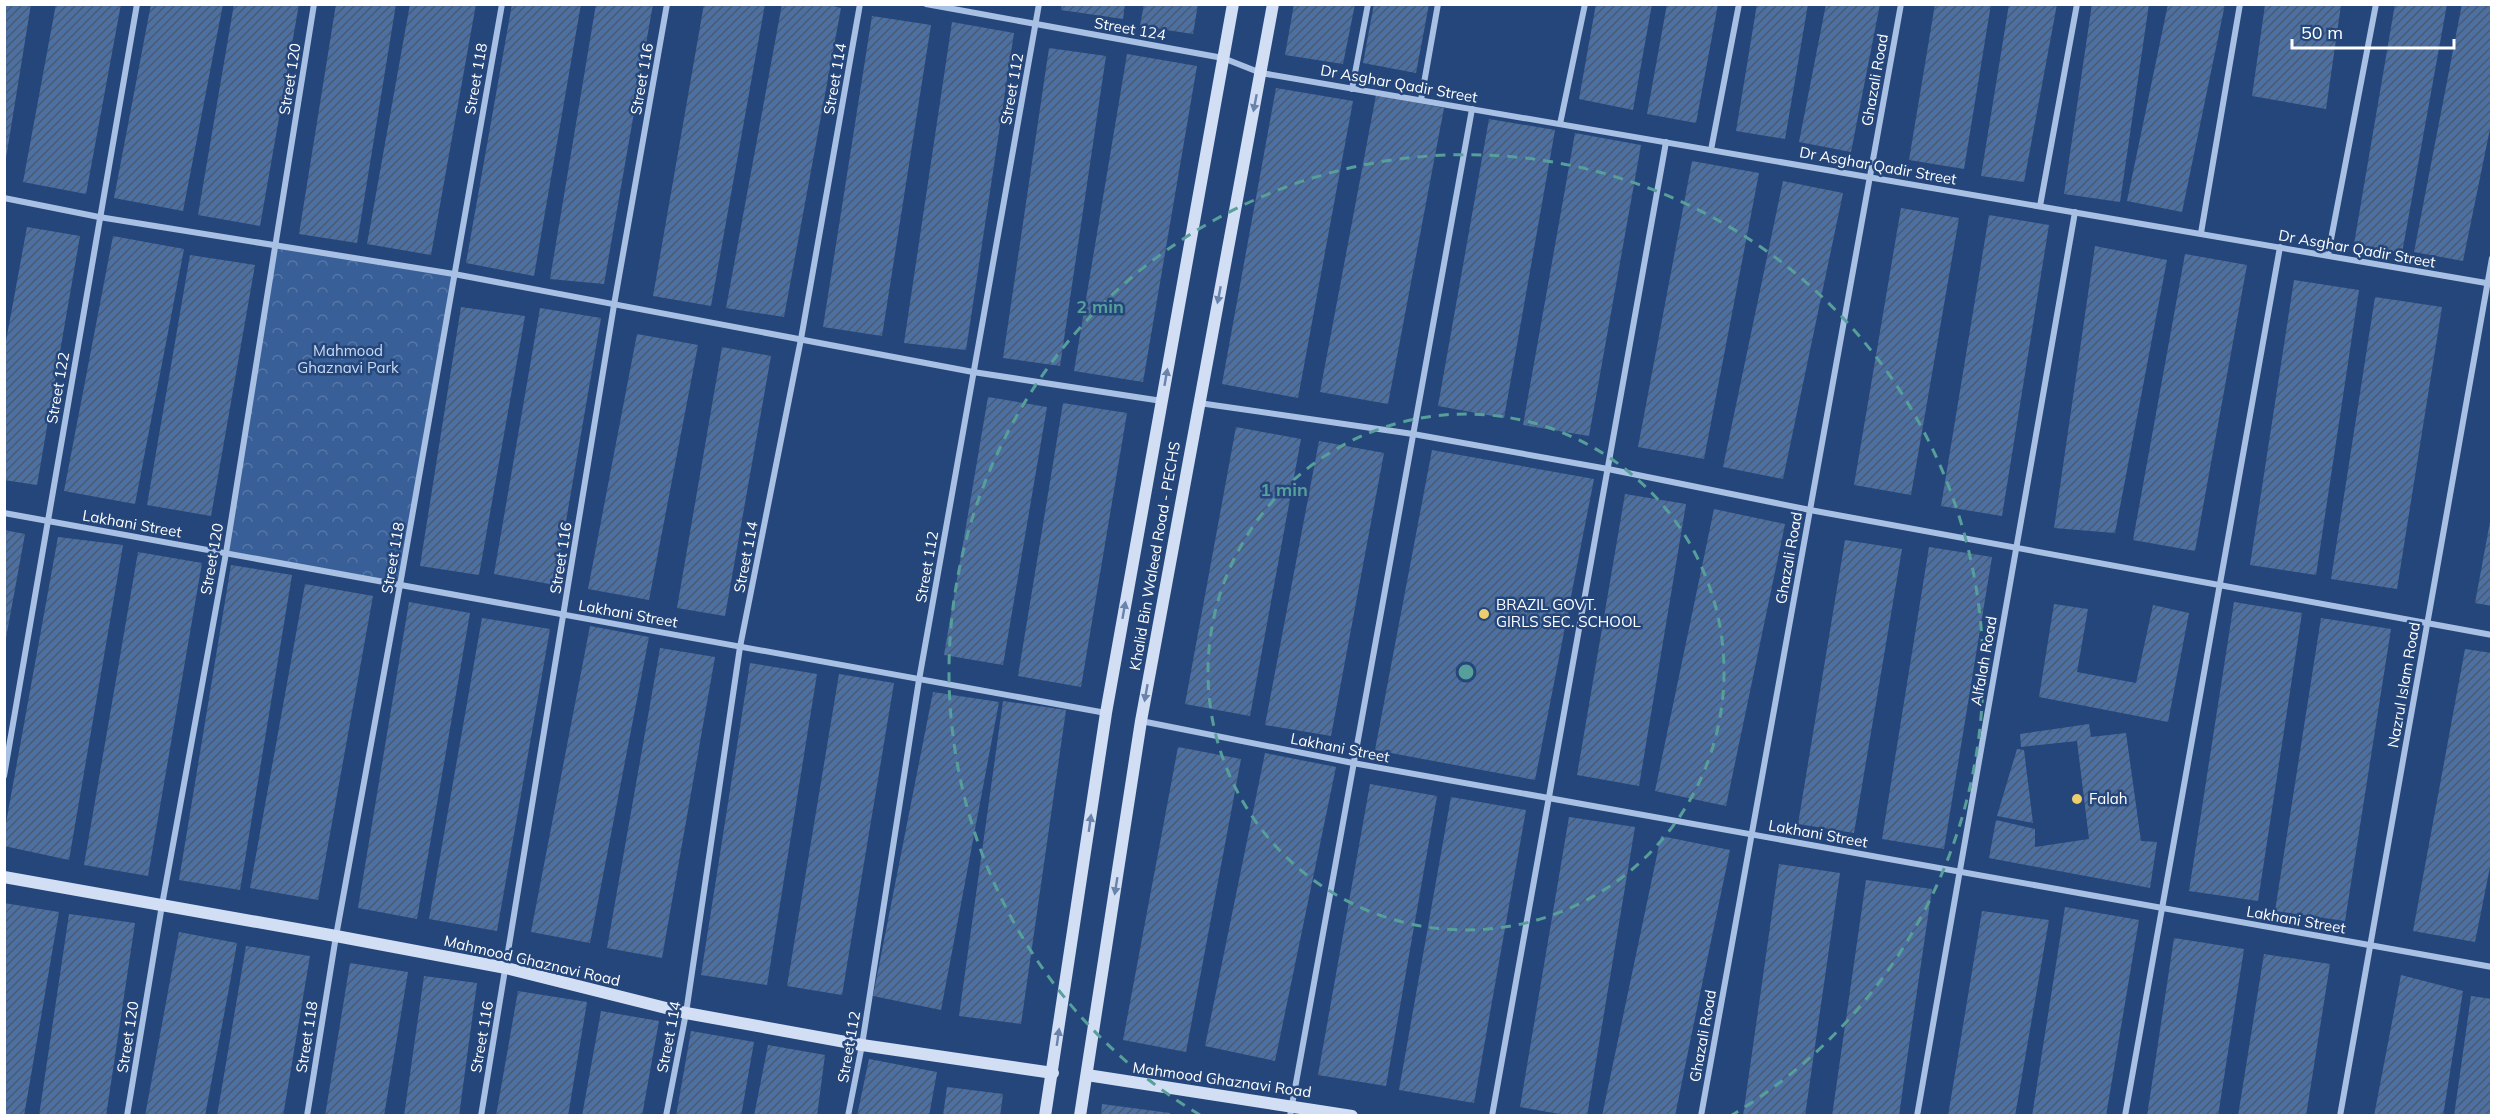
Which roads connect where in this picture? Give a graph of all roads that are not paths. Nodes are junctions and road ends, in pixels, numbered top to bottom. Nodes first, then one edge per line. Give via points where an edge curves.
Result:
1 (136, 4) edge
2 (315, 4) edge
3 (502, 4) edge
4 (667, 4) edge
5 (860, 4) edge
6 (926, 4) edge
7 (1039, 4) edge
8 (1233, 4) edge
9 (1274, 4) edge
10 (1368, 4) edge
11 (1438, 4) edge
12 (1585, 4) edge
13 (1738, 4) edge
14 (1901, 4) edge
15 (2078, 4) edge
16 (2240, 4) edge
17 (2376, 4) edge
18 (1035, 24) junction
19 (1223, 58) junction
20 (1261, 73) junction
21 (1352, 88) junction
22 (1421, 100) junction
23 (1472, 109) junction
24 (1560, 124) junction
25 (1666, 142) junction
26 (1711, 150) junction
27 (1870, 177) junction
28 (4, 198) edge
29 (2040, 206) junction
30 (2075, 212) junction
31 (99, 217) junction
32 (2201, 233) junction
33 (276, 246) junction
34 (2280, 247) junction
35 (2328, 255) junction
36 (2492, 258) edge
37 (454, 274) junction
38 (2489, 284) edge
39 (614, 304) junction
40 (801, 339) junction
41 (974, 372) junction
42 (1162, 401) junction
43 (1198, 403) junction
44 (1413, 434) junction
45 (1608, 469) junction
46 (1810, 510) junction
47 (4, 513) edge
48 (47, 521) junction
49 (2017, 547) junction
50 (226, 554) junction
51 (400, 585) junction
52 (2220, 585) junction
53 (564, 615) junction
54 (2427, 623) junction
55 (2492, 635) edge
56 (740, 647) junction
57 (919, 680) junction
58 (1106, 713) junction
59 (1141, 721) junction
60 (1353, 763) junction
61 (4, 776) edge
62 (1548, 799) junction
63 (1751, 835) junction
64 (1960, 872) junction
65 (4, 877) edge
66 (162, 905) junction
67 (2162, 908) junction
68 (336, 936) junction
69 (2370, 945) junction
70 (2492, 967) edge
71 (506, 969) junction
72 (686, 1013) junction
73 (862, 1045) junction
74 (1053, 1073) junction
75 (1087, 1075) junction
76 (1291, 1110) edge
77 (127, 1116) edge
78 (307, 1116) edge
79 (481, 1116) edge
80 (666, 1116) edge
81 (848, 1116) edge
82 (1045, 1116) edge
83 (1080, 1116) edge
84 (1352, 1116) edge
85 (1492, 1116) edge
86 (1701, 1116) edge
87 (1917, 1116) edge
88 (2125, 1116) edge
89 (2340, 1116) edge

1 - 31 street, Street 122
2 - 33 street, Street 120
3 - 37 street, Street 118
4 - 39 street, Street 116
5 - 40 street, Street 114
6 - 18 street, Street 124
7 - 18 street, Street 112
8 - 19 main road, Khalid Bin Waleed Road - PECHS
9 - 20 main road, Khalid Bin Waleed Road - PECHS
10 - 21 street
11 - 22 street
12 - 24 street
13 - 26 street
14 - 27 street, Ghazali Road
15 - 29 street
16 - 32 street
17 - 35 street
18 - 19 street, Street 124
18 - 41 street, Street 112
19 - 20 street, Street 124
42 -> 19 main road, Khalid Bin Waleed Road - PECHS
20 - 21 street, Dr Asghar Qadir Street
20 -> 43 main road, Khalid Bin Waleed Road - PECHS
21 - 22 street, Dr Asghar Qadir Street
22 - 23 street, Dr Asghar Qadir Street
23 - 24 street, Dr Asghar Qadir Street
23 - 44 street
24 - 25 street, Dr Asghar Qadir Street
25 - 26 street, Dr Asghar Qadir Street
25 - 45 street
26 - 27 street, Dr Asghar Qadir Street
27 - 29 street, Dr Asghar Qadir Street
27 - 46 street, Ghazali Road
28 - 31 street
29 - 30 street, Dr Asghar Qadir Street
30 - 32 street, Dr Asghar Qadir Street
30 - 49 street, Alfalah Road
31 - 33 street
31 - 48 street, Street 122
32 - 34 street, Dr Asghar Qadir Street
33 - 37 street
33 - 50 street, Street 120
34 - 35 street, Dr Asghar Qadir Street
34 - 52 street
35 - 38 street, Dr Asghar Qadir Street
36 - 38 street, Nazrul Islam Road
37 - 39 street
37 - 51 street, Street 118
38 - 54 street, Nazrul Islam Road
39 - 40 street
39 - 53 street, Street 116
40 - 41 street
40 - 56 street, Street 114
41 - 42 street
41 - 57 street, Street 112
58 -> 42 main road, Khalid Bin Waleed Road - PECHS
43 - 44 street
43 -> 59 main road, Khalid Bin Waleed Road - PECHS
44 - 45 street
44 - 60 street
45 - 46 street
45 - 62 street
46 - 49 street
46 - 63 street, Ghazali Road
47 - 48 street, Lakhani Street
48 - 50 street, Lakhani Street
48 - 61 street, Street 122
49 - 52 street
49 - 64 street, Alfalah Road
50 - 51 street, Lakhani Street
50 - 66 street, Street 120
51 - 53 street, Lakhani Street
51 - 68 street, Street 118
52 - 54 street
52 - 67 street
53 - 56 street, Lakhani Street
53 - 71 street, Street 116
54 - 55 street
54 - 69 street, Nazrul Islam Road
56 - 57 street, Lakhani Street
56 - 72 street, Street 114
57 - 58 street, Lakhani Street
57 - 73 street, Street 112
74 -> 58 main road, Khalid Bin Waleed Road - PECHS
59 - 60 street, Lakhani Street
59 -> 75 main road, Khalid Bin Waleed Road - PECHS
60 - 62 street, Lakhani Street
60 - 76 street
62 - 63 street, Lakhani Street
62 - 85 street
63 - 64 street, Lakhani Street
63 - 86 street, Ghazali Road
64 - 67 street, Lakhani Street
64 - 87 street, Alfalah Road
65 - 66 main road, Mahmood Ghaznavi Road
66 - 68 main road, Mahmood Ghaznavi Road
66 - 77 street, Street 120
67 - 69 street, Lakhani Street
67 - 88 street
68 - 71 main road, Mahmood Ghaznavi Road
68 - 78 street, Street 118
69 - 70 street, Lakhani Street
69 - 89 street, Nazrul Islam Road
71 - 72 main road, Mahmood Ghaznavi Road
71 - 79 street, Street 116
72 - 73 main road, Mahmood Ghaznavi Road
72 - 80 street, Street 114
73 - 74 main road, Mahmood Ghaznavi Road
73 - 81 street, Street 112
74 - 82 main road, Khalid Bin Waleed Road - PECHS
75 - 76 main road, Mahmood Ghaznavi Road
75 - 83 main road, Khalid Bin Waleed Road - PECHS
76 - 84 main road, Mahmood Ghaznavi Road

